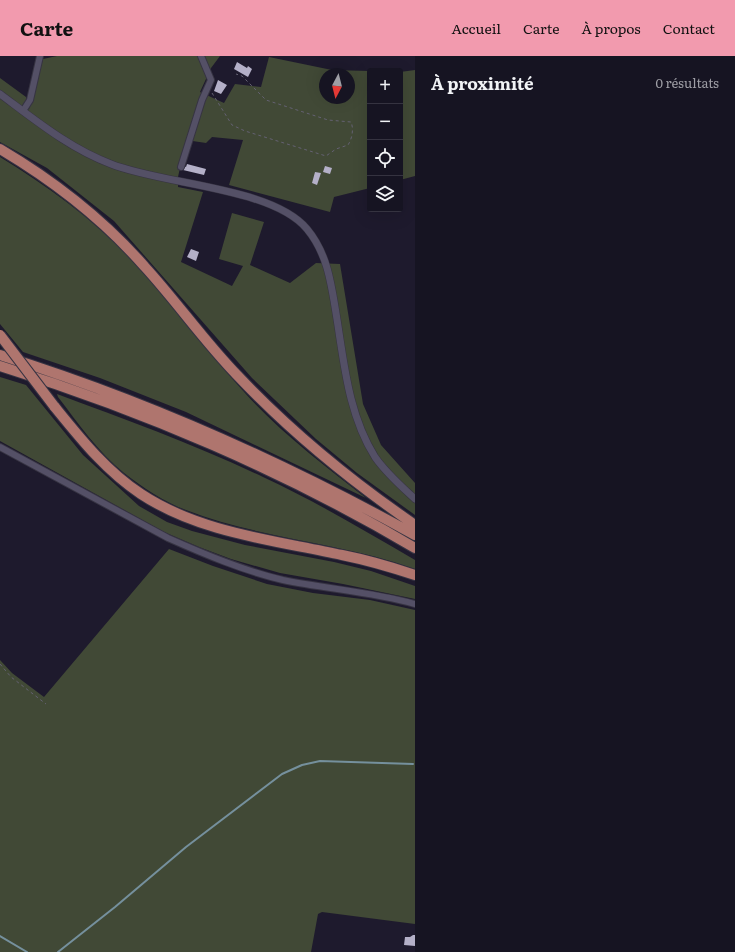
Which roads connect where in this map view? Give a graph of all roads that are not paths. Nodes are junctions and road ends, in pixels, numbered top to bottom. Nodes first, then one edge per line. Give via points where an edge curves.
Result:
1 (40, 56) edge
2 (201, 56) edge
3 (0, 94) edge
4 (23, 111) junction
5 (0, 149) edge
6 (181, 167) dead end
7 (0, 335) edge
8 (0, 355) edge
9 (0, 366) edge
10 (0, 447) edge
11 (415, 499) edge
12 (415, 525) edge
13 (415, 535) edge
14 (415, 548) edge
15 (415, 575) edge
16 (415, 604) edge

1 - 4 street via 30,100
2 - 6 street via 210,77
3 - 4 street
4 - 11 street via 70,145 96,159 142,175 263,201 306,227 318,245 327,266 347,382 362,432 376,458 394,480
5 - 12 highway via 54,185 102,224 144,265 217,354 275,413 339,469
7 - 15 highway, bridge via 85,443 121,479 141,494 176,513 230,531 344,555
8 - 13 highway via 92,386 188,424 269,460
9 - 14 highway via 101,400 177,430 319,496
10 - 16 street via 196,551 280,579

